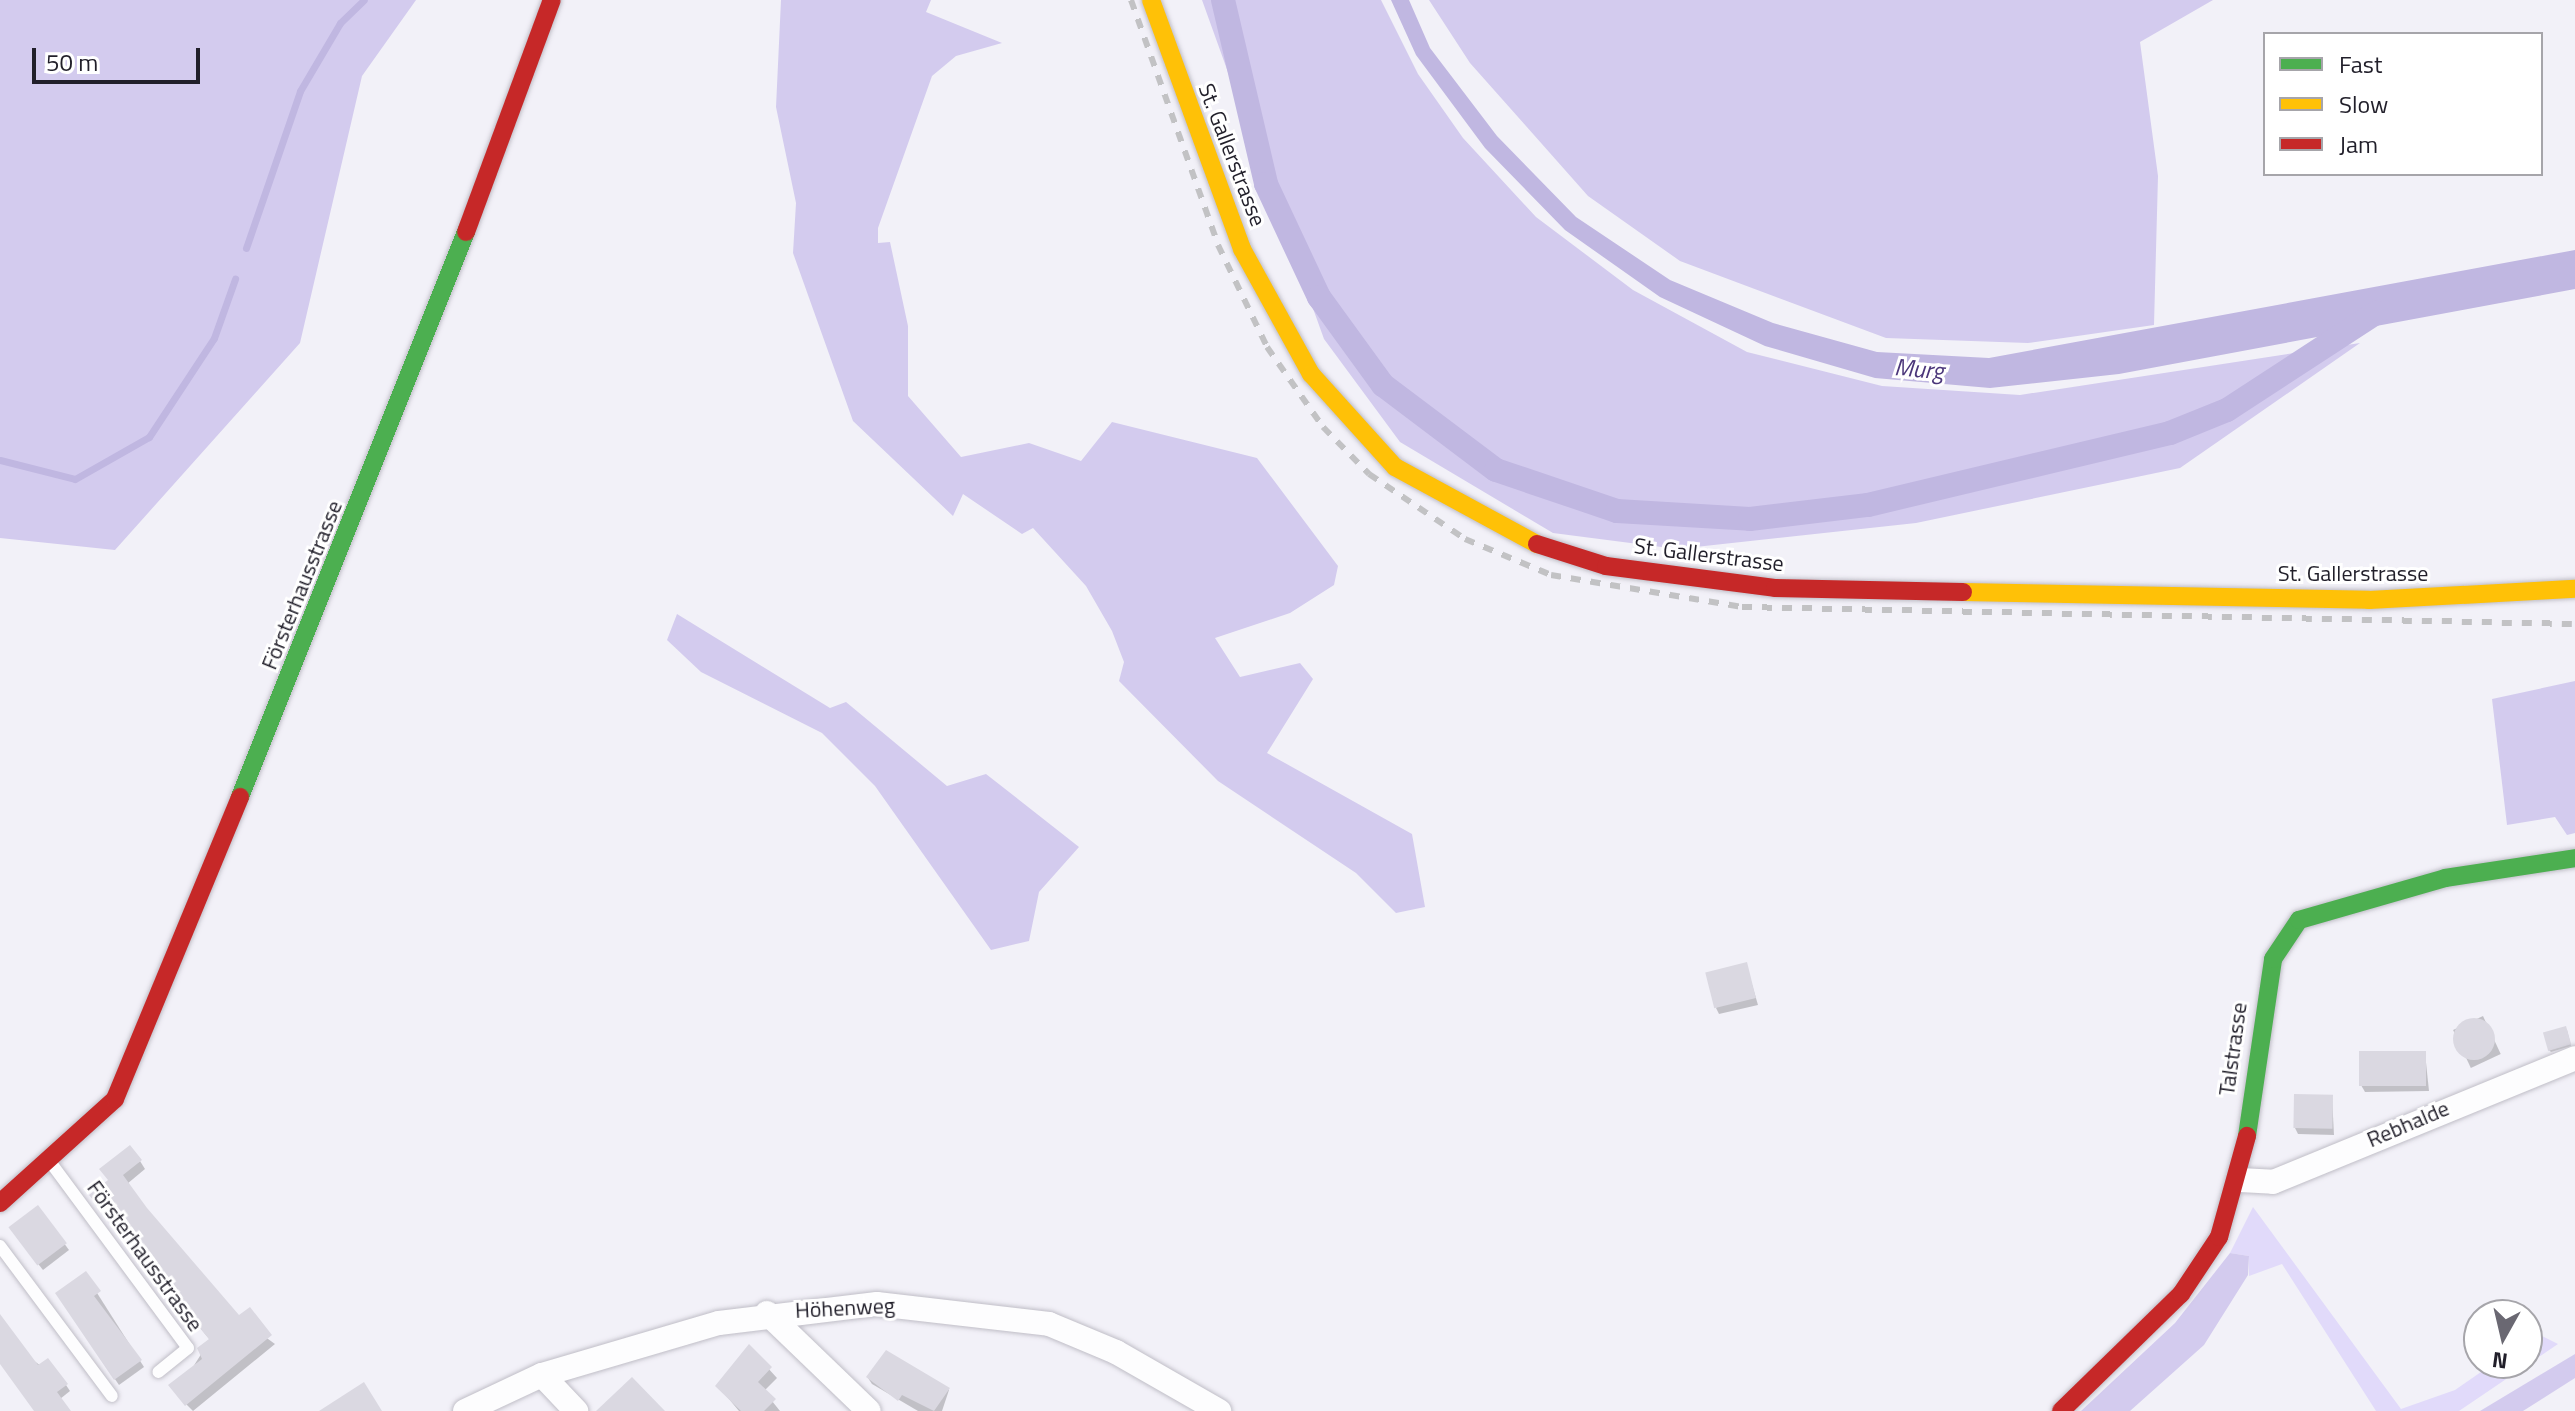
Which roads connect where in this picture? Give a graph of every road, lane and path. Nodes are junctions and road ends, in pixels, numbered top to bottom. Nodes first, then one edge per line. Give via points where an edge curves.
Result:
1 (552, 0) edge
2 (1151, 0) edge
3 (2575, 589) edge
4 (2575, 858) edge
5 (2575, 1058) edge
6 (49, 1160) junction
7 (2240, 1180) junction
8 (0, 1203) edge
9 (0, 1246) edge
10 (767, 1313) junction
11 (158, 1372) dead end
12 (542, 1375) junction
13 (112, 1396) dead end
14 (465, 1411) edge
15 (576, 1411) edge
16 (869, 1411) edge
17 (1219, 1411) edge
18 (2061, 1411) edge

1 - 6 street, Försterhausstrasse via 404,400 121,1087 83,1134
2 - 3 street, St. Gallerstrasse via 1242,249 1311,374 1395,467 1512,536 1619,569 1775,588 2369,600
4 - 7 street, Talstrasse via 2430,881 2299,920 2270,972
5 - 7 street, Rebhalde via 2273,1182
6 - 8 street, Försterhausstrasse
6 - 11 lane, Försterhausstrasse via 188,1348
7 - 18 street, Talstrasse via 2198,1272
9 - 13 lane
10 - 12 street, Höhenweg
10 - 16 street
10 - 17 street, Höhenweg via 877,1304 1021,1318 1081,1335
12 - 14 street, Höhenweg
12 - 15 street

